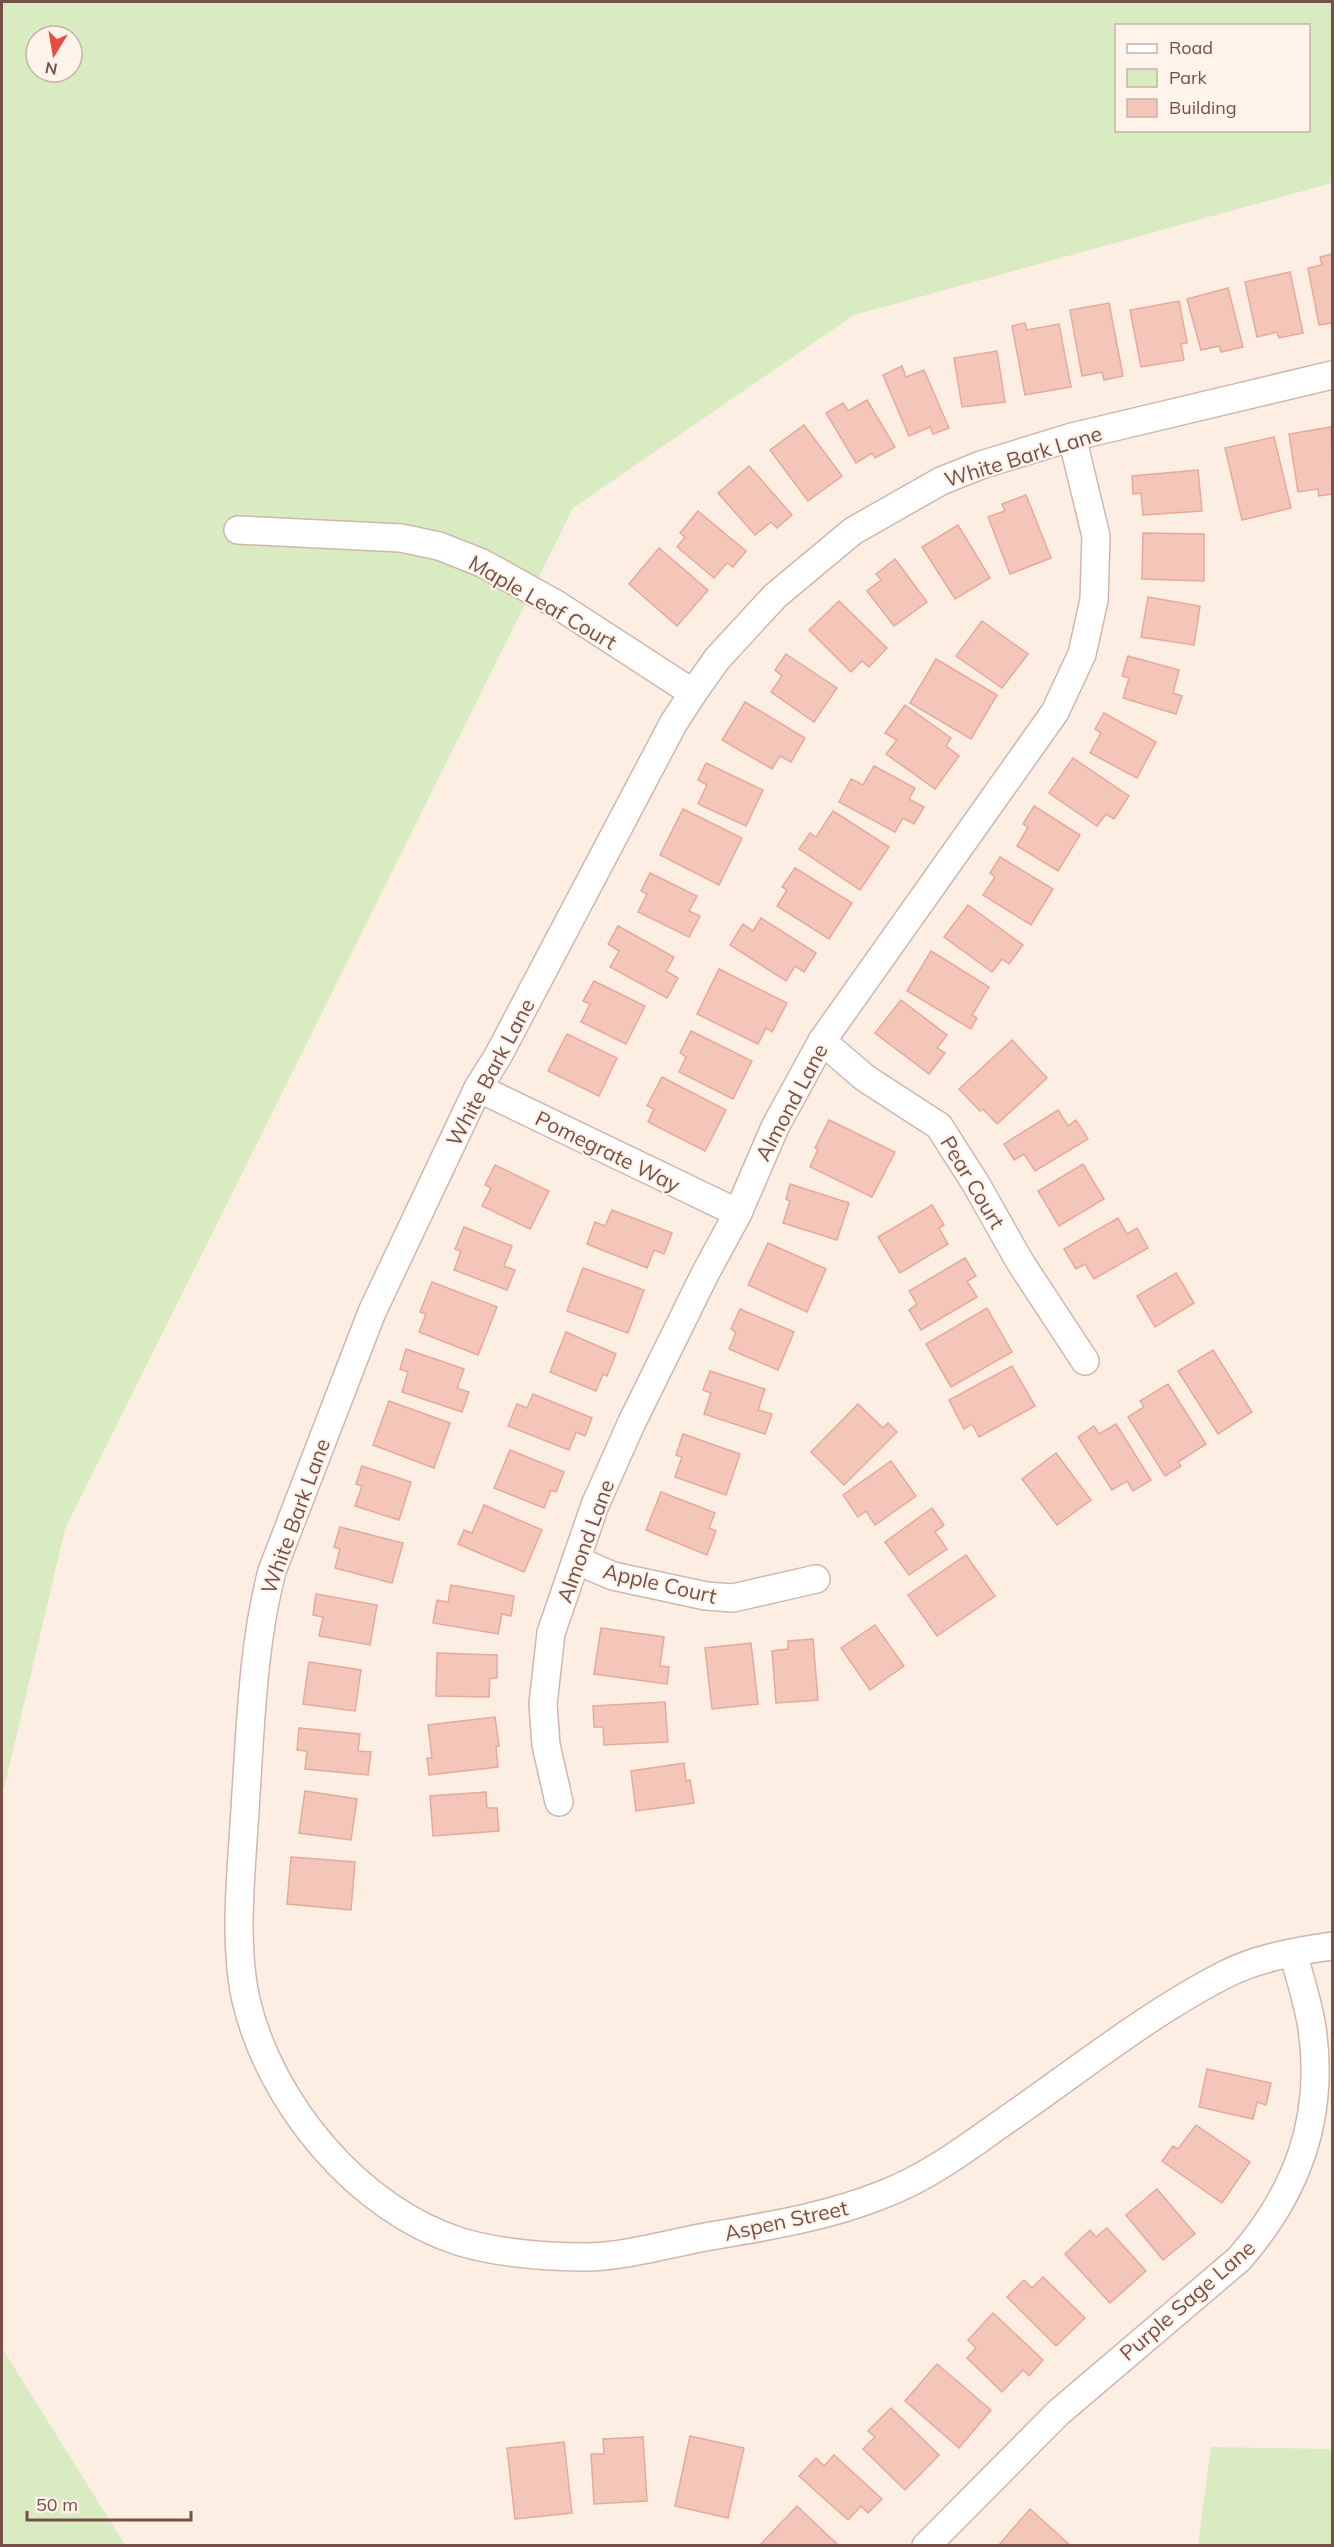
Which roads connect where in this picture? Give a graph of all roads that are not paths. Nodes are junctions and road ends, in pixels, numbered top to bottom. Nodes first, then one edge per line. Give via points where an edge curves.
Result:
1 (1332, 375) edge
2 (1072, 437) junction
3 (238, 530) dead end
4 (693, 693) junction
5 (822, 1041) junction
6 (478, 1088) junction
7 (738, 1214) junction
8 (1085, 1361) dead end
9 (576, 1560) junction
10 (816, 1579) dead end
11 (559, 1802) dead end
12 (1332, 1946) edge
13 (1293, 1953) junction
14 (339, 2163) joint
15 (926, 2546) edge

1 - 2 street, White Bark Lane
2 - 4 street, White Bark Lane via 940,480 853,531 775,596 717,659
2 - 5 street, Almond Lane via 1096,536 1095,600 1082,654 1055,712
3 - 4 street, Maple Leaf Court via 401,538 439,546 482,563 556,604
4 - 6 street, White Bark Lane
5 - 7 street, Almond Lane via 775,1127
5 - 8 street, Pear Court via 865,1078 939,1126
6 - 7 street, Pomegrate Way
6 - 14 street, White Bark Lane via 377,1301 272,1571 261,1610 239,1926 245,1997 260,2044 287,2098
7 - 9 street, Almond Lane via 632,1422 595,1505
9 - 10 street, Apple Court via 613,1576 706,1596 733,1598
9 - 11 street, Almond Lane via 551,1633 543,1704 546,1745
12 - 13 street, Aspen Street
13 - 14 street, Aspen Street via 1227,1973 1154,2017 935,2170 832,2214 592,2257 498,2251 458,2241 404,2215 364,2187
13 - 15 street, Purple Sage Lane via 1312,2030 1315,2097 1309,2133 1281,2204 1239,2259 1058,2413

